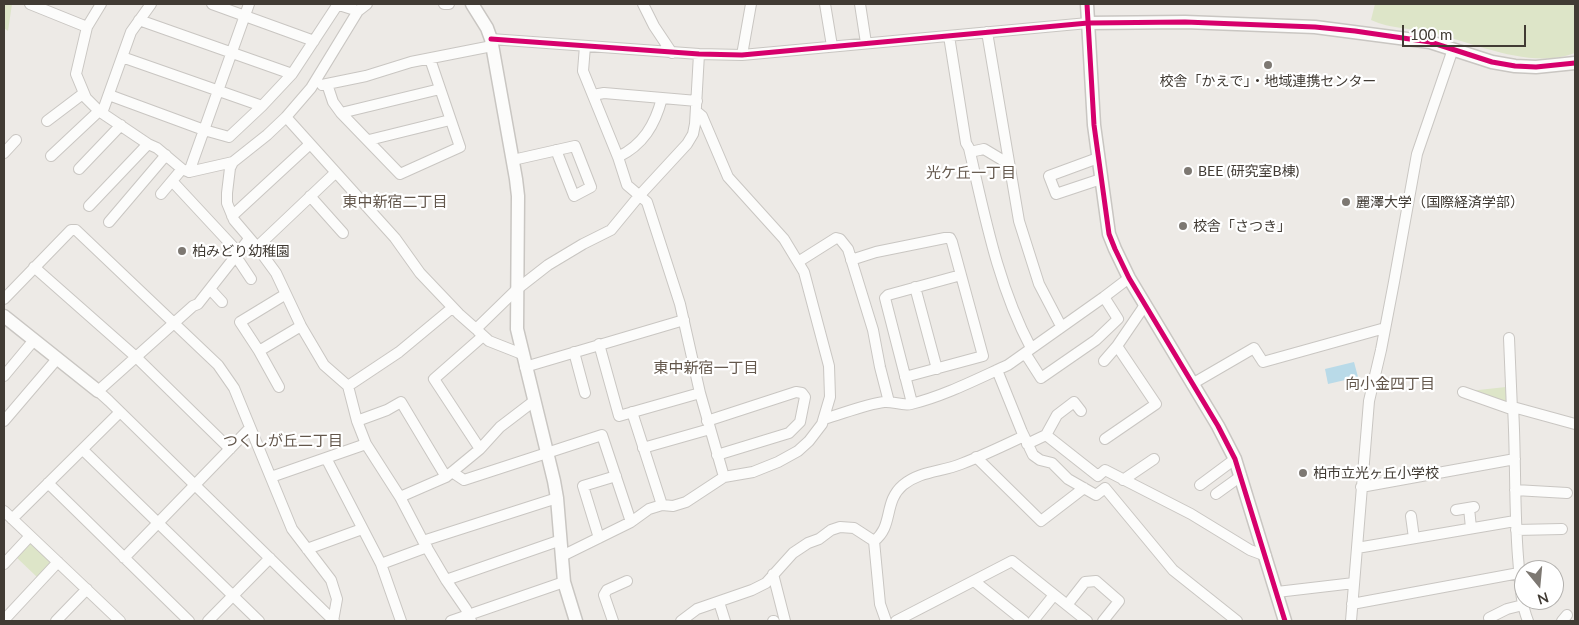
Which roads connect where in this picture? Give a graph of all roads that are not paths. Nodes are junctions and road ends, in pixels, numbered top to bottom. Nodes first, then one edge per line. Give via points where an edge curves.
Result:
1 (30, 4) edge
2 (101, 4) edge
3 (151, 4) edge
4 (212, 4) edge
5 (249, 4) edge
6 (337, 4) edge
7 (367, 4) edge
8 (444, 4) edge
9 (449, 4) edge
10 (472, 4) edge
11 (643, 4) edge
12 (750, 4) edge
13 (825, 4) edge
14 (860, 4) edge
15 (1087, 4) edge
16 (358, 11) junction
17 (245, 15) junction
18 (139, 20) junction
19 (1088, 23) junction
20 (88, 27) junction
21 (987, 32) junction
22 (949, 36) junction
23 (314, 41) junction
24 (492, 43) junction
25 (866, 43) junction
26 (585, 46) junction
27 (832, 46) junction
28 (1453, 49) junction
29 (232, 53) junction
30 (672, 53) junction
31 (699, 54) junction
32 (742, 54) junction
33 (122, 57) junction
34 (430, 59) junction
35 (1575, 63) edge
36 (292, 74) junction
37 (327, 84) junction
38 (311, 88) junction
39 (440, 89) junction
40 (218, 91) junction
41 (84, 93) junction
42 (109, 95) junction
43 (593, 95) junction
44 (662, 98) junction
45 (262, 106) junction
46 (697, 106) junction
47 (101, 112) junction
48 (341, 113) junction
49 (286, 117) junction
50 (450, 120) junction
51 (47, 121) dead end
52 (121, 125) junction
53 (204, 130) junction
54 (16, 140) dead end
55 (369, 140) junction
56 (148, 144) junction
57 (310, 144) junction
58 (556, 150) junction
59 (4, 152) edge
60 (970, 152) junction
61 (51, 156) dead end
62 (166, 156) junction
63 (618, 157) junction
64 (1098, 158) junction
65 (513, 160) junction
66 (233, 162) junction
67 (1008, 164) junction
68 (80, 168) dead end
69 (185, 171) junction
70 (335, 172) junction
71 (1101, 179) junction
72 (172, 181) junction
73 (161, 194) dead end
74 (310, 196) junction
75 (639, 196) junction
76 (89, 206) dead end
77 (232, 216) junction
78 (109, 222) dead end
79 (343, 233) dead end
80 (249, 239) junction
81 (257, 247) junction
82 (236, 254) junction
83 (851, 260) junction
84 (798, 262) junction
85 (34, 267) junction
86 (961, 274) junction
87 (1129, 278) junction
88 (251, 279) dead end
89 (916, 287) junction
90 (210, 289) junction
91 (516, 290) junction
92 (286, 294) junction
93 (1104, 297) junction
94 (4, 299) edge
95 (222, 302) dead end
96 (1145, 305) junction
97 (452, 308) junction
98 (4, 316) edge
99 (684, 320) junction
100 (174, 323) junction
101 (301, 326) junction
102 (1061, 326) junction
103 (1385, 328) junction
104 (479, 332) junction
105 (1509, 338) dead end
106 (34, 340) junction
107 (598, 344) junction
108 (1117, 346) junction
109 (1028, 350) junction
110 (259, 351) junction
111 (574, 352) junction
112 (522, 354) junction
113 (136, 357) junction
114 (58, 359) junction
115 (1104, 361) dead end
116 (525, 367) junction
117 (937, 369) junction
118 (997, 370) junction
119 (4, 376) edge
120 (905, 377) junction
121 (1192, 384) junction
122 (348, 386) junction
123 (279, 387) dead end
124 (98, 391) junction
125 (1463, 392) dead end
126 (700, 393) junction
127 (586, 394) dead end
128 (534, 401) junction
129 (889, 402) junction
130 (912, 403) junction
131 (1513, 410) junction
132 (1081, 411) dead end
133 (120, 412) junction
134 (632, 412) junction
135 (824, 419) junction
136 (4, 420) edge
137 (357, 421) junction
138 (1575, 424) edge
139 (708, 425) junction
140 (250, 428) junction
141 (1046, 435) junction
142 (1105, 439) dead end
143 (1026, 440) junction
144 (366, 444) junction
145 (643, 448) junction
146 (230, 449) junction
147 (480, 449) junction
148 (83, 450) junction
149 (547, 452) junction
150 (717, 455) junction
151 (976, 457) junction
152 (326, 458) junction
153 (1154, 459) dead end
154 (1235, 459) junction
155 (1515, 459) junction
156 (449, 475) junction
157 (616, 476) junction
158 (1241, 476) junction
159 (271, 477) junction
160 (724, 478) junction
161 (1123, 480) junction
162 (48, 483) junction
163 (1200, 485) dead end
164 (195, 486) junction
165 (1361, 487) junction
166 (1084, 488) junction
167 (1515, 490) junction
168 (1567, 492) dead end
169 (1216, 494) dead end
170 (400, 496) junction
171 (557, 498) junction
172 (662, 505) junction
173 (1456, 510) dead end
174 (4, 511) edge
175 (1412, 516) dead end
176 (12, 519) junction
177 (159, 522) junction
178 (631, 522) junction
179 (1516, 525) junction
180 (1472, 528) junction
181 (362, 529) junction
182 (1562, 529) dead end
183 (30, 536) junction
184 (600, 538) junction
185 (1414, 538) junction
186 (561, 540) junction
187 (874, 541) junction
188 (425, 544) junction
189 (1357, 548) junction
190 (307, 549) junction
191 (562, 556) junction
192 (1266, 556) junction
193 (124, 558) junction
194 (270, 558) junction
195 (1520, 560) edge
196 (58, 562) junction
197 (4, 564) edge
198 (381, 564) junction
199 (773, 574) junction
200 (1514, 576) edge
201 (446, 580) junction
202 (627, 581) dead end
203 (974, 581) junction
204 (564, 582) junction
205 (1354, 584) junction
206 (87, 589) junction
207 (1277, 592) junction
208 (1054, 595) junction
209 (233, 596) junction
210 (719, 602) junction
211 (1352, 604) junction
212 (1067, 605) junction
213 (1514, 608) edge
214 (470, 618) edge
215 (1489, 618) dead end
216 (115, 620) edge
217 (4, 621) edge
218 (56, 621) edge
219 (189, 621) edge
220 (208, 621) edge
221 (258, 621) edge
222 (333, 621) edge
223 (401, 621) edge
224 (451, 621) edge
225 (576, 621) edge
226 (612, 621) edge
227 (681, 621) edge
228 (725, 621) edge
229 (785, 621) edge
230 (886, 621) edge
231 (896, 621) edge
232 (1024, 621) edge
233 (1033, 621) edge
234 (1088, 621) edge
235 (1103, 621) edge
236 (1237, 621) edge
237 (1285, 621) edge
238 (1350, 621) edge

1 - 20 street
2 - 20 street
3 - 18 street
4 - 17 street
5 - 17 street
6 - 16 street
6 - 23 street
7 - 16 street
8 - 9 street
10 - 24 street
11 - 30 street
12 - 32 street
13 - 27 street
14 - 25 street
15 - 19 street
16 - 38 street
17 - 23 street
17 - 29 street
18 - 29 street
18 - 33 street
19 - 21 street
19 - 28 street via 1185,22 1315,28 1410,38
19 - 64 street
20 - 41 street via 76,74
21 - 22 street
21 - 67 street
22 - 25 street
22 - 60 street
23 - 36 street
24 - 26 street
24 - 34 street
24 - 65 street
25 - 27 street
26 - 30 street
26 - 43 street via 583,72
27 - 32 street
28 - 35 street via 1515,66
28 - 103 street via 1416,154
29 - 36 street
29 - 40 street
30 - 31 street
31 - 32 street
31 - 46 street
33 - 40 street
33 - 42 street
34 - 37 street
34 - 39 street
36 - 45 street
37 - 38 street
37 - 48 street
38 - 49 street
39 - 48 street
39 - 50 street
40 - 45 street
40 - 53 street
41 - 47 street
41 - 51 street
42 - 47 street
42 - 53 street
43 - 44 street
43 - 63 street
44 - 46 street
44 - 63 street via 654,123 644,138
45 - 53 street via 229,137
46 - 75 street via 693,134 687,144
46 - 84 street via 728,177 784,239
47 - 52 street
47 - 61 street
48 - 55 street
49 - 57 street
49 - 66 street
50 - 55 street
50 - 55 street via 460,147 400,174
52 - 56 street
52 - 68 street
53 - 69 street
54 - 59 street
56 - 62 street
56 - 76 street
57 - 70 street
57 - 77 street
58 - 58 street via 575,146 592,187 574,196
58 - 65 street
60 - 67 street via 984,150
60 - 109 street via 996,260
62 - 69 street
62 - 78 street
63 - 75 street via 627,185
64 - 71 street
64 - 71 street via 1049,176 1056,194
65 - 91 street via 518,196
66 - 69 street
66 - 77 street via 227,193
67 - 102 street via 1025,243 1039,284
69 - 72 street
70 - 74 street
70 - 97 street
71 - 87 street via 1114,249
72 - 73 street
72 - 82 street
74 - 79 street
74 - 81 street
75 - 91 street via 612,230 548,265
75 - 99 street via 647,202
77 - 80 street
80 - 81 street
80 - 82 street
81 - 92 street
82 - 88 street
82 - 90 street
83 - 84 street via 848,249 840,238 836,238
83 - 86 street via 950,238
83 - 129 street via 874,330
84 - 135 street via 804,272 829,366 830,397
85 - 94 street
85 - 100 street via 71,230 76,230
85 - 113 street
86 - 89 street
86 - 117 street via 983,356
87 - 93 street
87 - 96 street
89 - 117 street
89 - 120 street via 885,298
90 - 95 street
90 - 100 street via 198,304
91 - 104 street
91 - 112 street via 517,329
92 - 101 street
92 - 110 street via 240,322
93 - 102 street
93 - 109 street via 1118,319 1096,340 1041,378
96 - 108 street
96 - 121 street
97 - 104 street
97 - 122 street via 399,352
98 - 106 street
99 - 107 street
99 - 126 street
100 - 113 street
100 - 140 street via 218,365 234,388
101 - 110 street
101 - 122 street via 324,365
102 - 109 street
103 - 121 street via 1263,362 1254,348
103 - 165 street via 1369,401
104 - 112 street via 489,341
104 - 147 street via 434,379
105 - 131 street
106 - 114 street
106 - 119 street
107 - 111 street
107 - 134 street via 619,416
108 - 115 street
108 - 142 street via 1156,404
109 - 118 street
110 - 123 street
111 - 116 street
111 - 127 street
112 - 116 street
113 - 124 street
113 - 146 street
114 - 124 street
114 - 136 street
116 - 128 street
117 - 120 street
118 - 130 street
118 - 143 street
120 - 130 street
121 - 154 street
122 - 137 street
124 - 133 street
125 - 131 street
126 - 134 street
126 - 139 street
128 - 147 street via 500,426
128 - 149 street
129 - 130 street
129 - 135 street
131 - 138 street via 1514,407
131 - 155 street
132 - 141 street via 1074,402 1056,415
133 - 148 street
133 - 164 street
134 - 145 street
135 - 160 street via 798,451 754,472
137 - 144 street
137 - 156 street via 401,402
139 - 145 street
139 - 150 street
139 - 150 street via 796,392 805,397 800,422 789,433
140 - 146 street
140 - 159 street
141 - 143 street
141 - 161 street via 1098,476 1104,470
143 - 151 street
143 - 166 street via 1033,455 1052,463
144 - 152 street
144 - 170 street
145 - 172 street
146 - 164 street
147 - 156 street
148 - 162 street
148 - 177 street
149 - 156 street via 464,480
149 - 157 street via 602,435
149 - 171 street
150 - 160 street
151 - 166 street via 1042,521
151 - 187 street via 917,476 904,484 890,504 883,532
152 - 159 street
152 - 181 street
153 - 161 street
154 - 158 street
154 - 163 street
155 - 165 street
155 - 167 street
156 - 170 street
157 - 178 street
157 - 184 street via 583,486
158 - 169 street
158 - 192 street
159 - 190 street via 292,529
160 - 172 street via 686,502
161 - 192 street
162 - 176 street
162 - 193 street
164 - 177 street
164 - 194 street
165 - 189 street
166 - 236 street via 1096,495 1105,488 1174,570
167 - 168 street
167 - 179 street
170 - 188 street
171 - 186 street
171 - 188 street
172 - 178 street via 649,509
173 - 180 street via 1472,508
174 - 176 street
175 - 185 street
176 - 183 street
177 - 193 street
177 - 209 street
178 - 184 street
179 - 180 street
179 - 182 street
179 - 195 street
180 - 185 street
181 - 190 street
181 - 198 street
183 - 196 street
183 - 197 street
184 - 191 street
185 - 189 street
186 - 191 street
186 - 201 street
187 - 199 street via 854,528 830,530 793,553
187 - 230 street via 880,604
188 - 198 street
188 - 201 street
189 - 205 street
190 - 222 street via 331,580 337,599
191 - 204 street
192 - 207 street
193 - 219 street
194 - 209 street
194 - 222 street
196 - 206 street
196 - 217 street
198 - 223 street
199 - 210 street via 766,583
199 - 229 street
200 - 211 street
201 - 214 street
202 - 226 street via 606,590 604,595
203 - 208 street via 1012,561
203 - 231 street
203 - 232 street
204 - 214 street
204 - 225 street
205 - 207 street
205 - 211 street
206 - 216 street
206 - 218 street
207 - 237 street
208 - 212 street
208 - 233 street
209 - 220 street
209 - 221 street
210 - 227 street via 697,609
210 - 228 street
211 - 238 street
212 - 234 street
212 - 235 street via 1085,582 1096,581 1118,601
213 - 215 street
214 - 224 street

